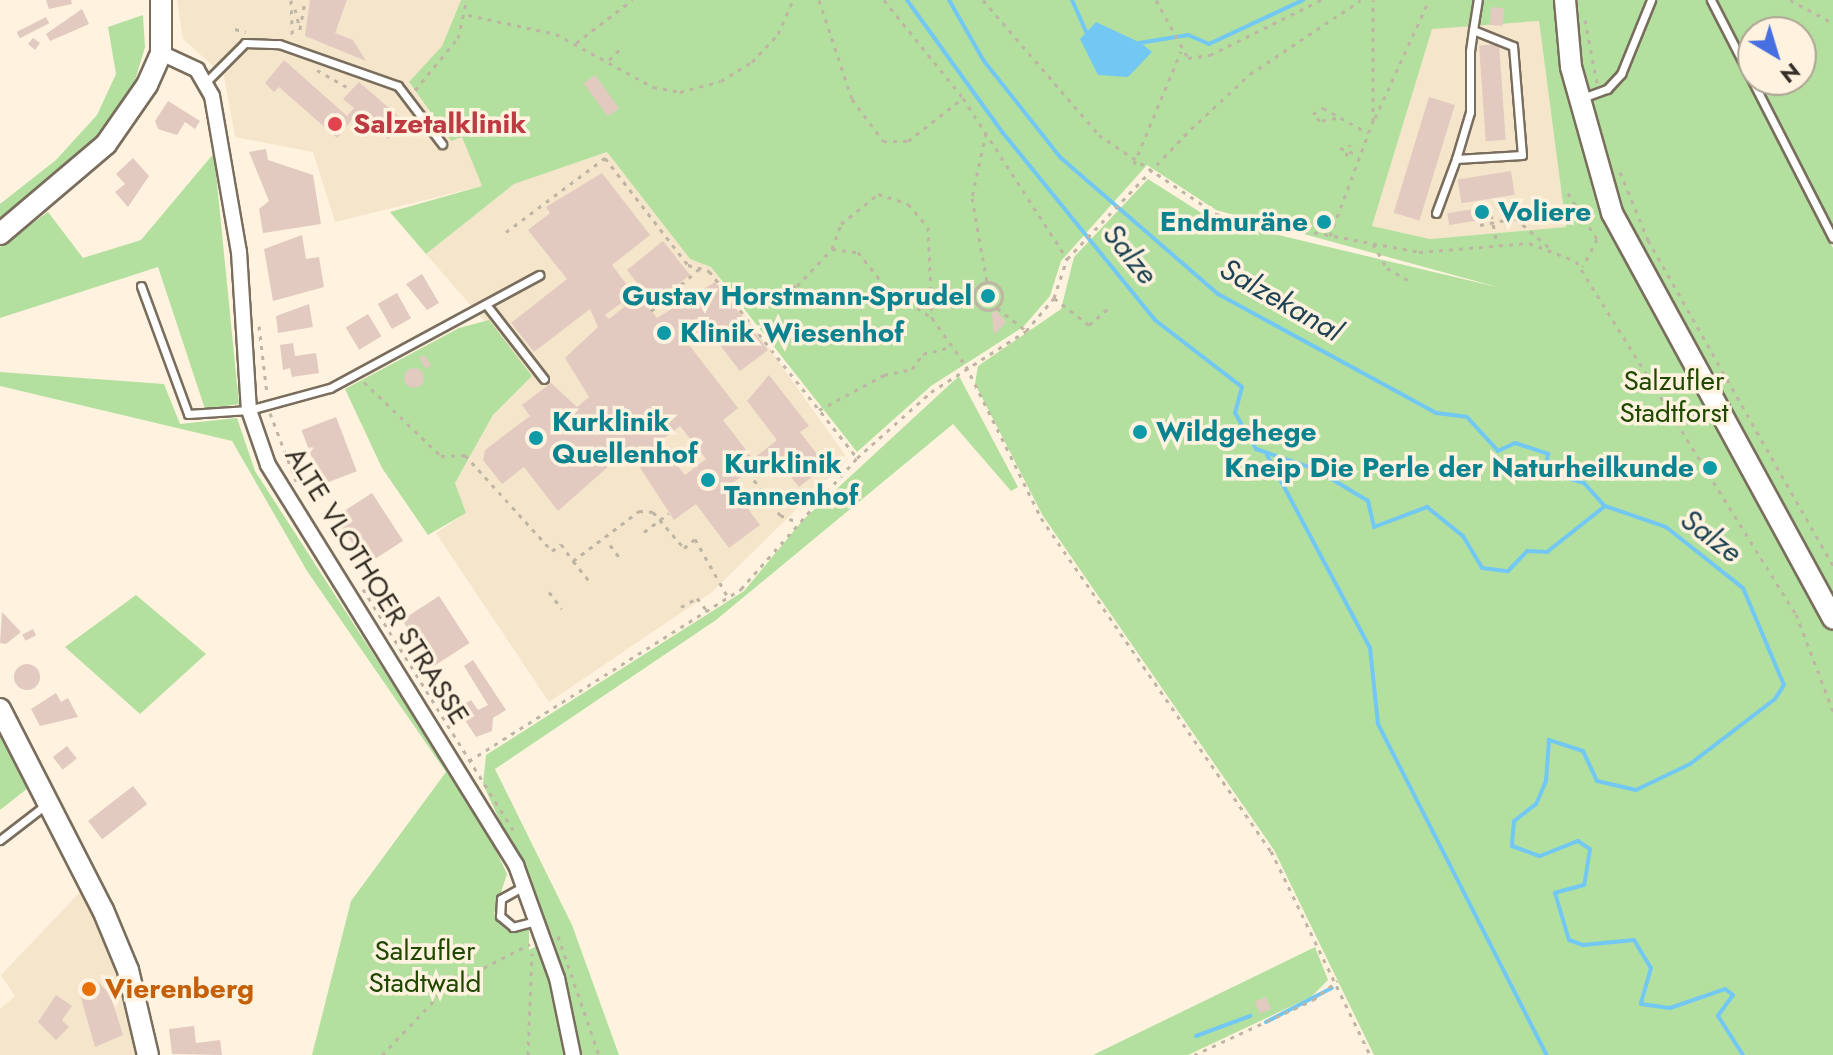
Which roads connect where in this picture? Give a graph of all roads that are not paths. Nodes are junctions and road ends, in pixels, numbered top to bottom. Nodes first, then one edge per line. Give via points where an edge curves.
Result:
1 (161, 0) edge
2 (1478, 0) edge
3 (1565, 0) edge
4 (1651, 0) edge
5 (1711, 0) edge
6 (1473, 30) junction
7 (161, 53) junction
8 (206, 82) junction
9 (1589, 96) junction
10 (442, 144) dead end
11 (1456, 159) junction
12 (1436, 213) dead end
13 (0, 234) edge
14 (1833, 238) edge
15 (539, 275) dead end
16 (141, 286) dead end
17 (488, 307) junction
18 (544, 379) dead end
19 (249, 410) junction
20 (1833, 619) edge
21 (0, 709) edge
22 (49, 802) junction
23 (0, 840) edge
24 (524, 886) junction
25 (536, 921) junction
26 (148, 1055) edge
27 (573, 1055) edge

1 - 7 main road
2 - 6 lane
3 - 9 main road
4 - 9 lane via 1621,74
5 - 14 lane
6 - 11 lane via 1470,112
6 - 11 lane via 1513,46 1522,155
7 - 8 street
7 - 13 main road via 106,144
8 - 10 lane via 245,43 290,48 410,96
8 - 19 street, ALTE VLOTHOER STRASSE via 239,252
9 - 20 main road via 1612,213
11 - 12 lane
15 - 17 lane
16 - 19 lane via 188,414
17 - 18 lane
17 - 19 lane via 359,376
19 - 24 street, ALTE VLOTHOER STRASSE via 288,502 459,767
21 - 22 main road
22 - 23 lane
22 - 26 main road via 128,970
24 - 25 street, ALTE VLOTHOER STRASSE
24 - 25 lane via 501,899 500,916 513,927
25 - 27 street, ALTE VLOTHOER STRASSE

